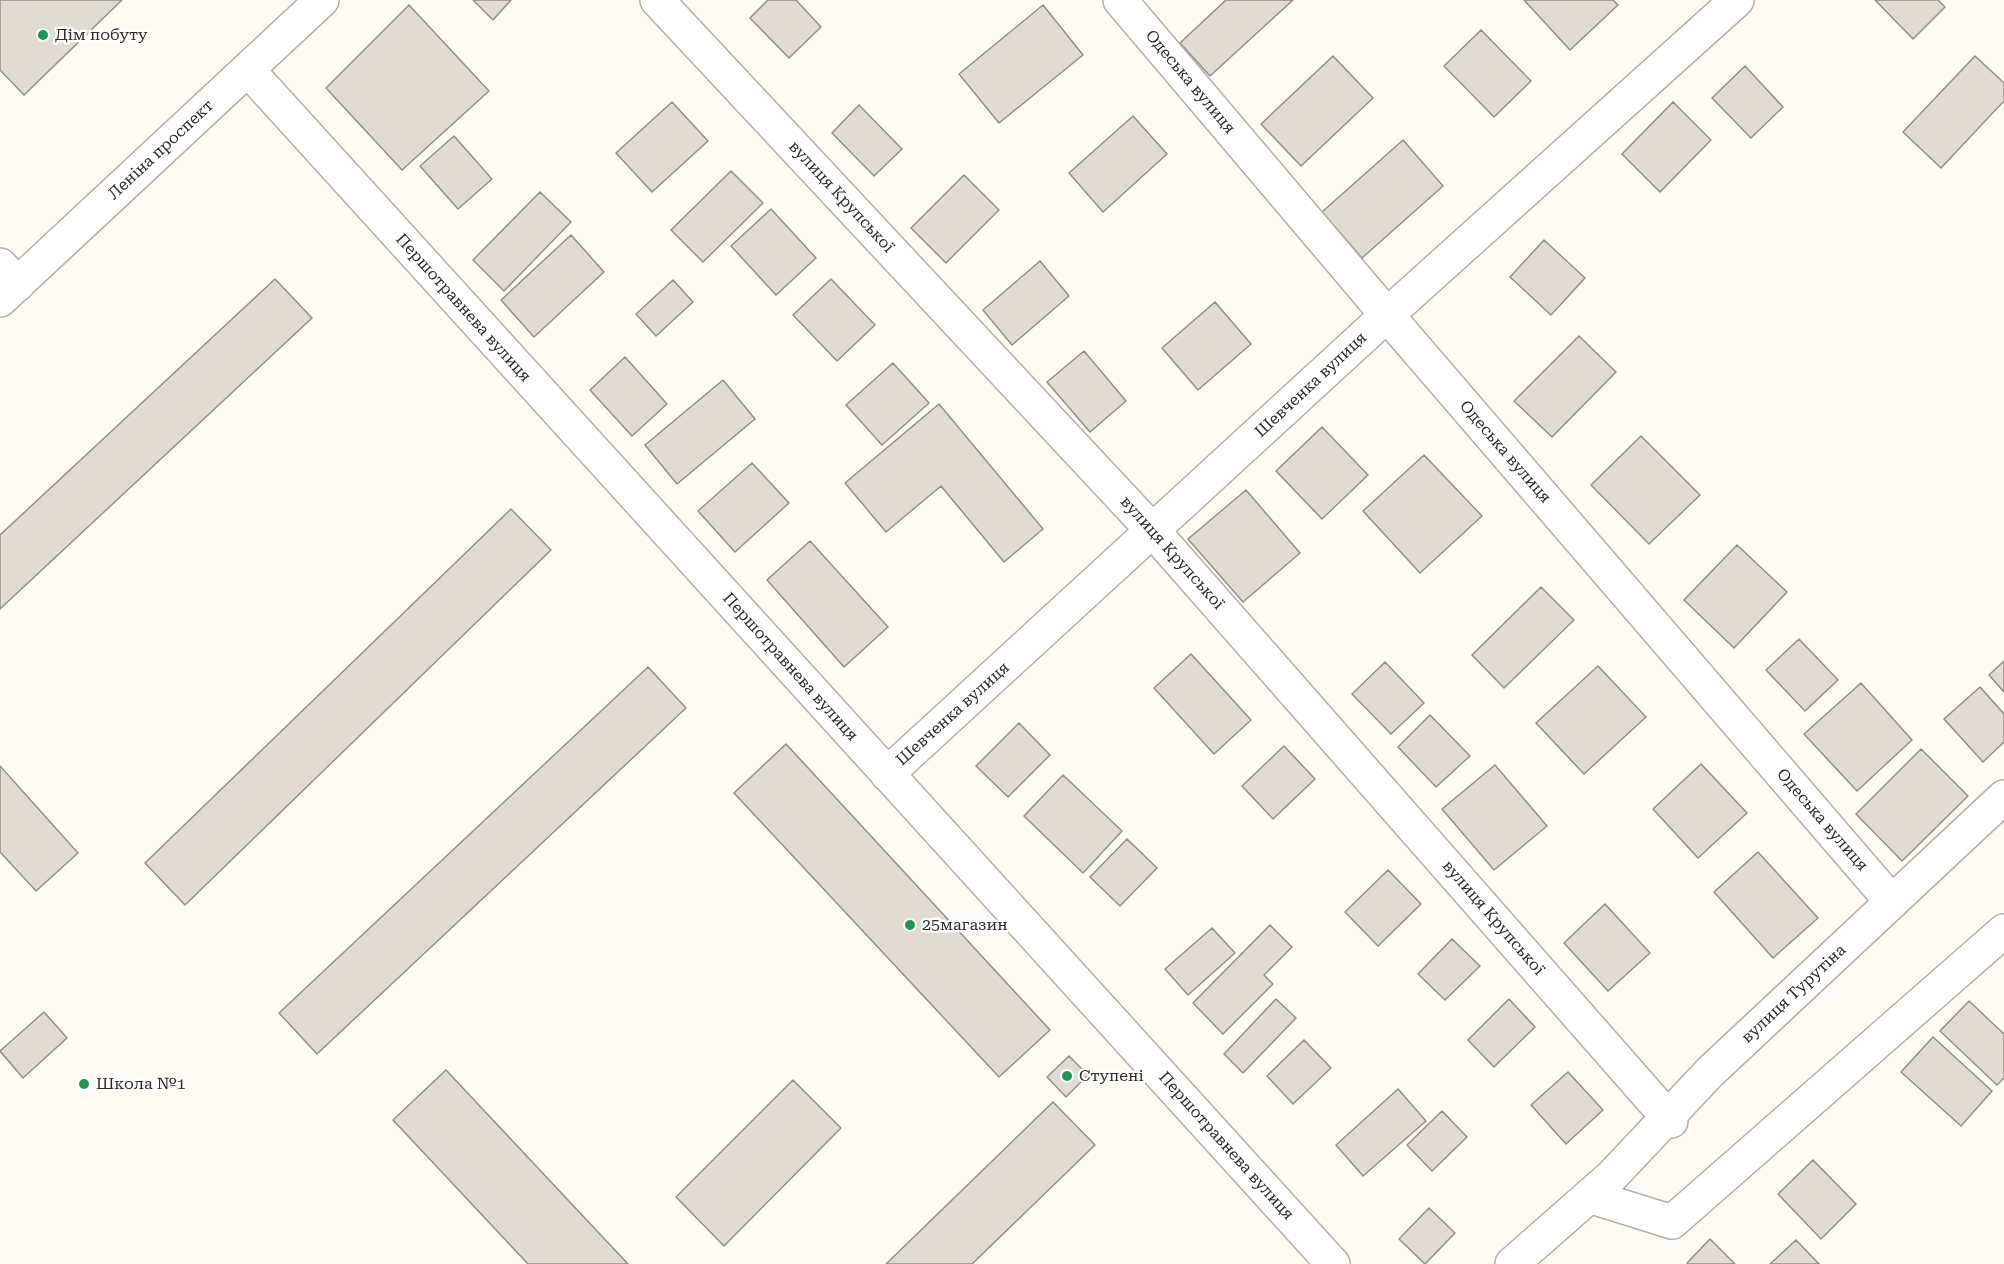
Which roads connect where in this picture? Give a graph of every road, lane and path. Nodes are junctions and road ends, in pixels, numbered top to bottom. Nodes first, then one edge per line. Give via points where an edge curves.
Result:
1 (322, 0) edge
2 (657, 0) edge
3 (1120, 0) edge
4 (1737, 0) edge
5 (248, 70) junction
6 (6, 283) edge
7 (1388, 315) junction
8 (1153, 531) junction
9 (887, 774) junction
10 (2004, 797) edge
11 (1892, 902) junction
12 (2004, 931) edge
13 (1669, 1119) junction
14 (1589, 1196) junction
15 (1333, 1264) edge
16 (1512, 1264) edge

1 - 5 street, Леніна проспект
2 - 8 street, вулиця Крупської
3 - 7 street, Одеська вулиця
4 - 7 street, Шевченка вулиця
5 - 6 street, Леніна проспект
5 - 9 street, Першотравнева вулиця
7 - 8 street, Шевченка вулиця
7 - 11 street, Одеська вулиця
8 - 9 street, Шевченка вулиця
8 - 13 street, вулиця Крупської
9 - 15 street, Першотравнева вулиця
10 - 11 street, вулиця Турутіна
11 - 13 street, вулиця Турутіна via 1710,1072
12 - 14 street via 1672,1222
13 - 14 street, вулиця Турутіна
14 - 16 street, вулиця Турутіна

